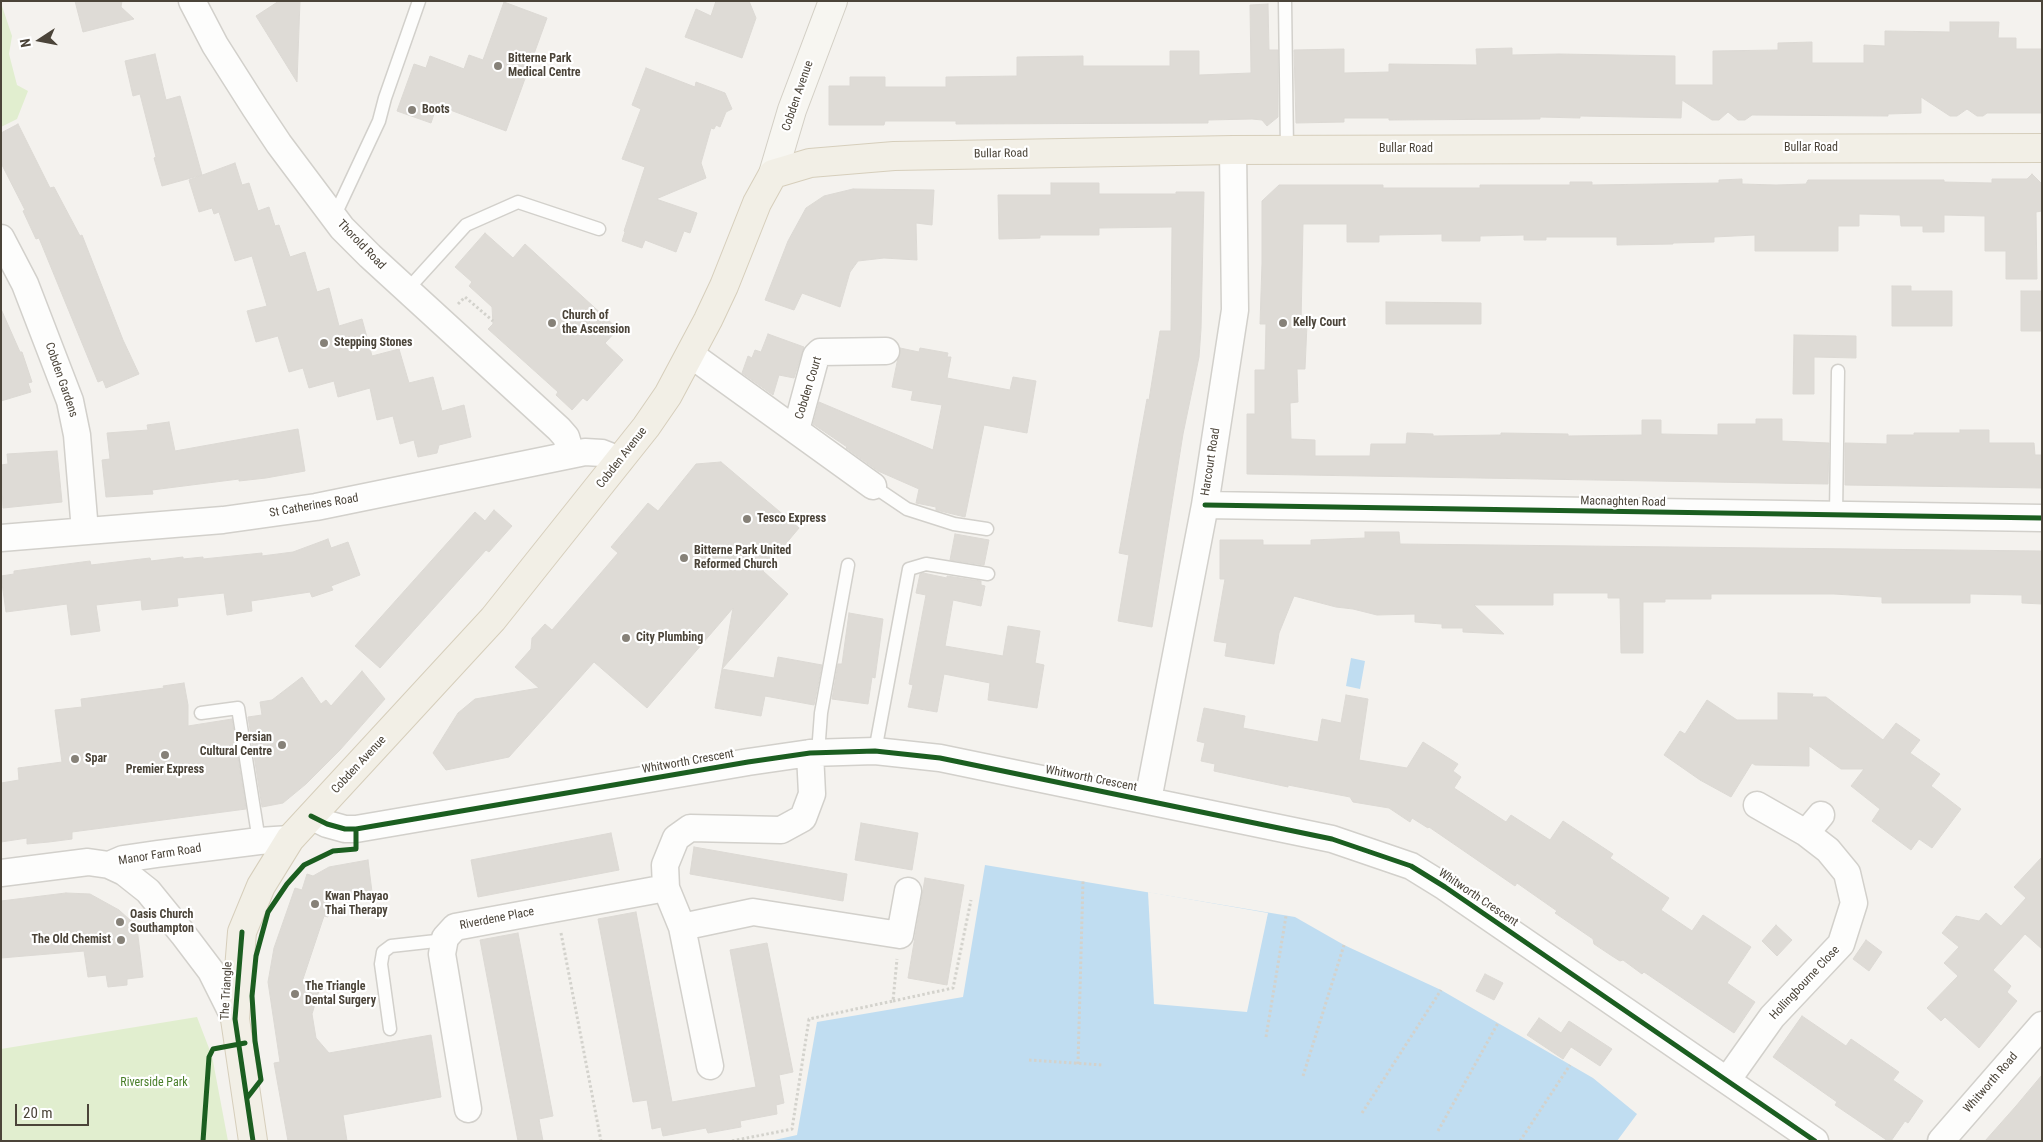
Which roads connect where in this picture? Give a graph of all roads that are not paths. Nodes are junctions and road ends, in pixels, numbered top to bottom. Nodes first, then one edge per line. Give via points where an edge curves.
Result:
1 (192, 1) edge
2 (419, 1) edge
3 (833, 1) edge
4 (1285, 1) edge
5 (2042, 148) edge
6 (1233, 150) junction
7 (1287, 150) junction
8 (773, 174) junction
9 (334, 216) junction
10 (599, 230) dead end
11 (1, 238) edge
12 (407, 290) junction
13 (886, 351) dead end
14 (690, 354) junction
15 (1838, 371) dead end
16 (796, 430) junction
17 (571, 454) junction
18 (620, 460) junction
19 (873, 486) joint
20 (1205, 504) junction
21 (1836, 515) junction
22 (2042, 518) edge
23 (987, 529) dead end
24 (85, 531) junction
25 (1, 538) edge
26 (848, 565) dead end
27 (988, 574) dead end
28 (201, 713) dead end
29 (875, 751) junction
30 (814, 753) junction
31 (1148, 800) junction
32 (1757, 805) dead end
33 (311, 816) junction
34 (290, 840) junction
35 (259, 841) junction
36 (109, 864) junction
37 (1, 873) edge
38 (666, 888) junction
39 (908, 891) dead end
40 (682, 926) junction
41 (445, 940) junction
42 (235, 1019) junction
43 (2042, 1025) edge
44 (390, 1029) dead end
45 (710, 1066) dead end
46 (1728, 1080) junction
47 (468, 1109) dead end
48 (254, 1141) edge
49 (1815, 1141) edge
50 (1941, 1141) edge

1 - 9 street, Thorold Road via 255,108
2 - 9 lane via 379,121
3 - 8 street, Cobden Avenue via 792,110
4 - 7 lane
5 - 7 main road, Bullar Road
6 - 7 main road, Bullar Road
6 - 8 main road, Bullar Road via 894,156 810,163
6 - 20 street, Harcourt Road via 1235,310
8 - 14 main road, Cobden Avenue
9 - 12 street, Thorold Road via 354,242
10 - 12 lane via 518,202 466,225
11 - 24 street, Cobden Gardens via 24,284 70,401 77,436
12 - 17 street, Thorold Road via 559,429 566,437
13 - 16 street, Cobden Court via 820,352 816,356
14 - 16 street, Cobden Court
14 - 18 main road, Cobden Avenue via 668,395
15 - 21 lane
16 - 19 street, Cobden Court
17 - 18 street, St Catherines Road via 602,453
17 - 24 street, St Catherines Road via 316,508 223,520
18 - 33 main road, Cobden Avenue via 492,619
19 - 23 lane via 906,509 954,524
20 - 21 street, Macnaghten Road
20 - 31 street, Harcourt Road
21 - 22 street, Macnaghten Road
24 - 25 street, St Catherines Road
26 - 30 lane
27 - 29 lane via 926,564 909,569
28 - 35 lane via 238,708
29 - 30 street, Whitworth Crescent
29 - 31 street, Whitworth Crescent via 940,758
30 - 33 street, Whitworth Crescent via 356,829 327,824
30 - 38 street via 812,794 803,818 781,830 690,828 676,838 665,865
31 - 46 street, Whitworth Crescent via 1332,839 1411,866
32 - 46 street, Hollingbourne Close via 1813,824 1847,873 1854,903 1842,944 1772,1017
33 - 34 main road, Cobden Avenue
34 - 35 street, Manor Farm Road
34 - 42 main road, The Triangle via 261,886 242,932
35 - 36 street, Manor Farm Road via 140,856
36 - 37 street, Manor Farm Road via 88,862
36 - 42 street, The Triangle via 148,891 183,934 211,971
38 - 40 street
38 - 41 street, Riverdene Place via 454,927
39 - 40 street via 900,935 753,912
40 - 45 street
41 - 44 lane via 391,946 383,952
41 - 47 street, Riverdene Place via 442,954
42 - 48 main road, The Triangle
43 - 50 street, Whitworth Road
46 - 49 street, Whitworth Crescent

